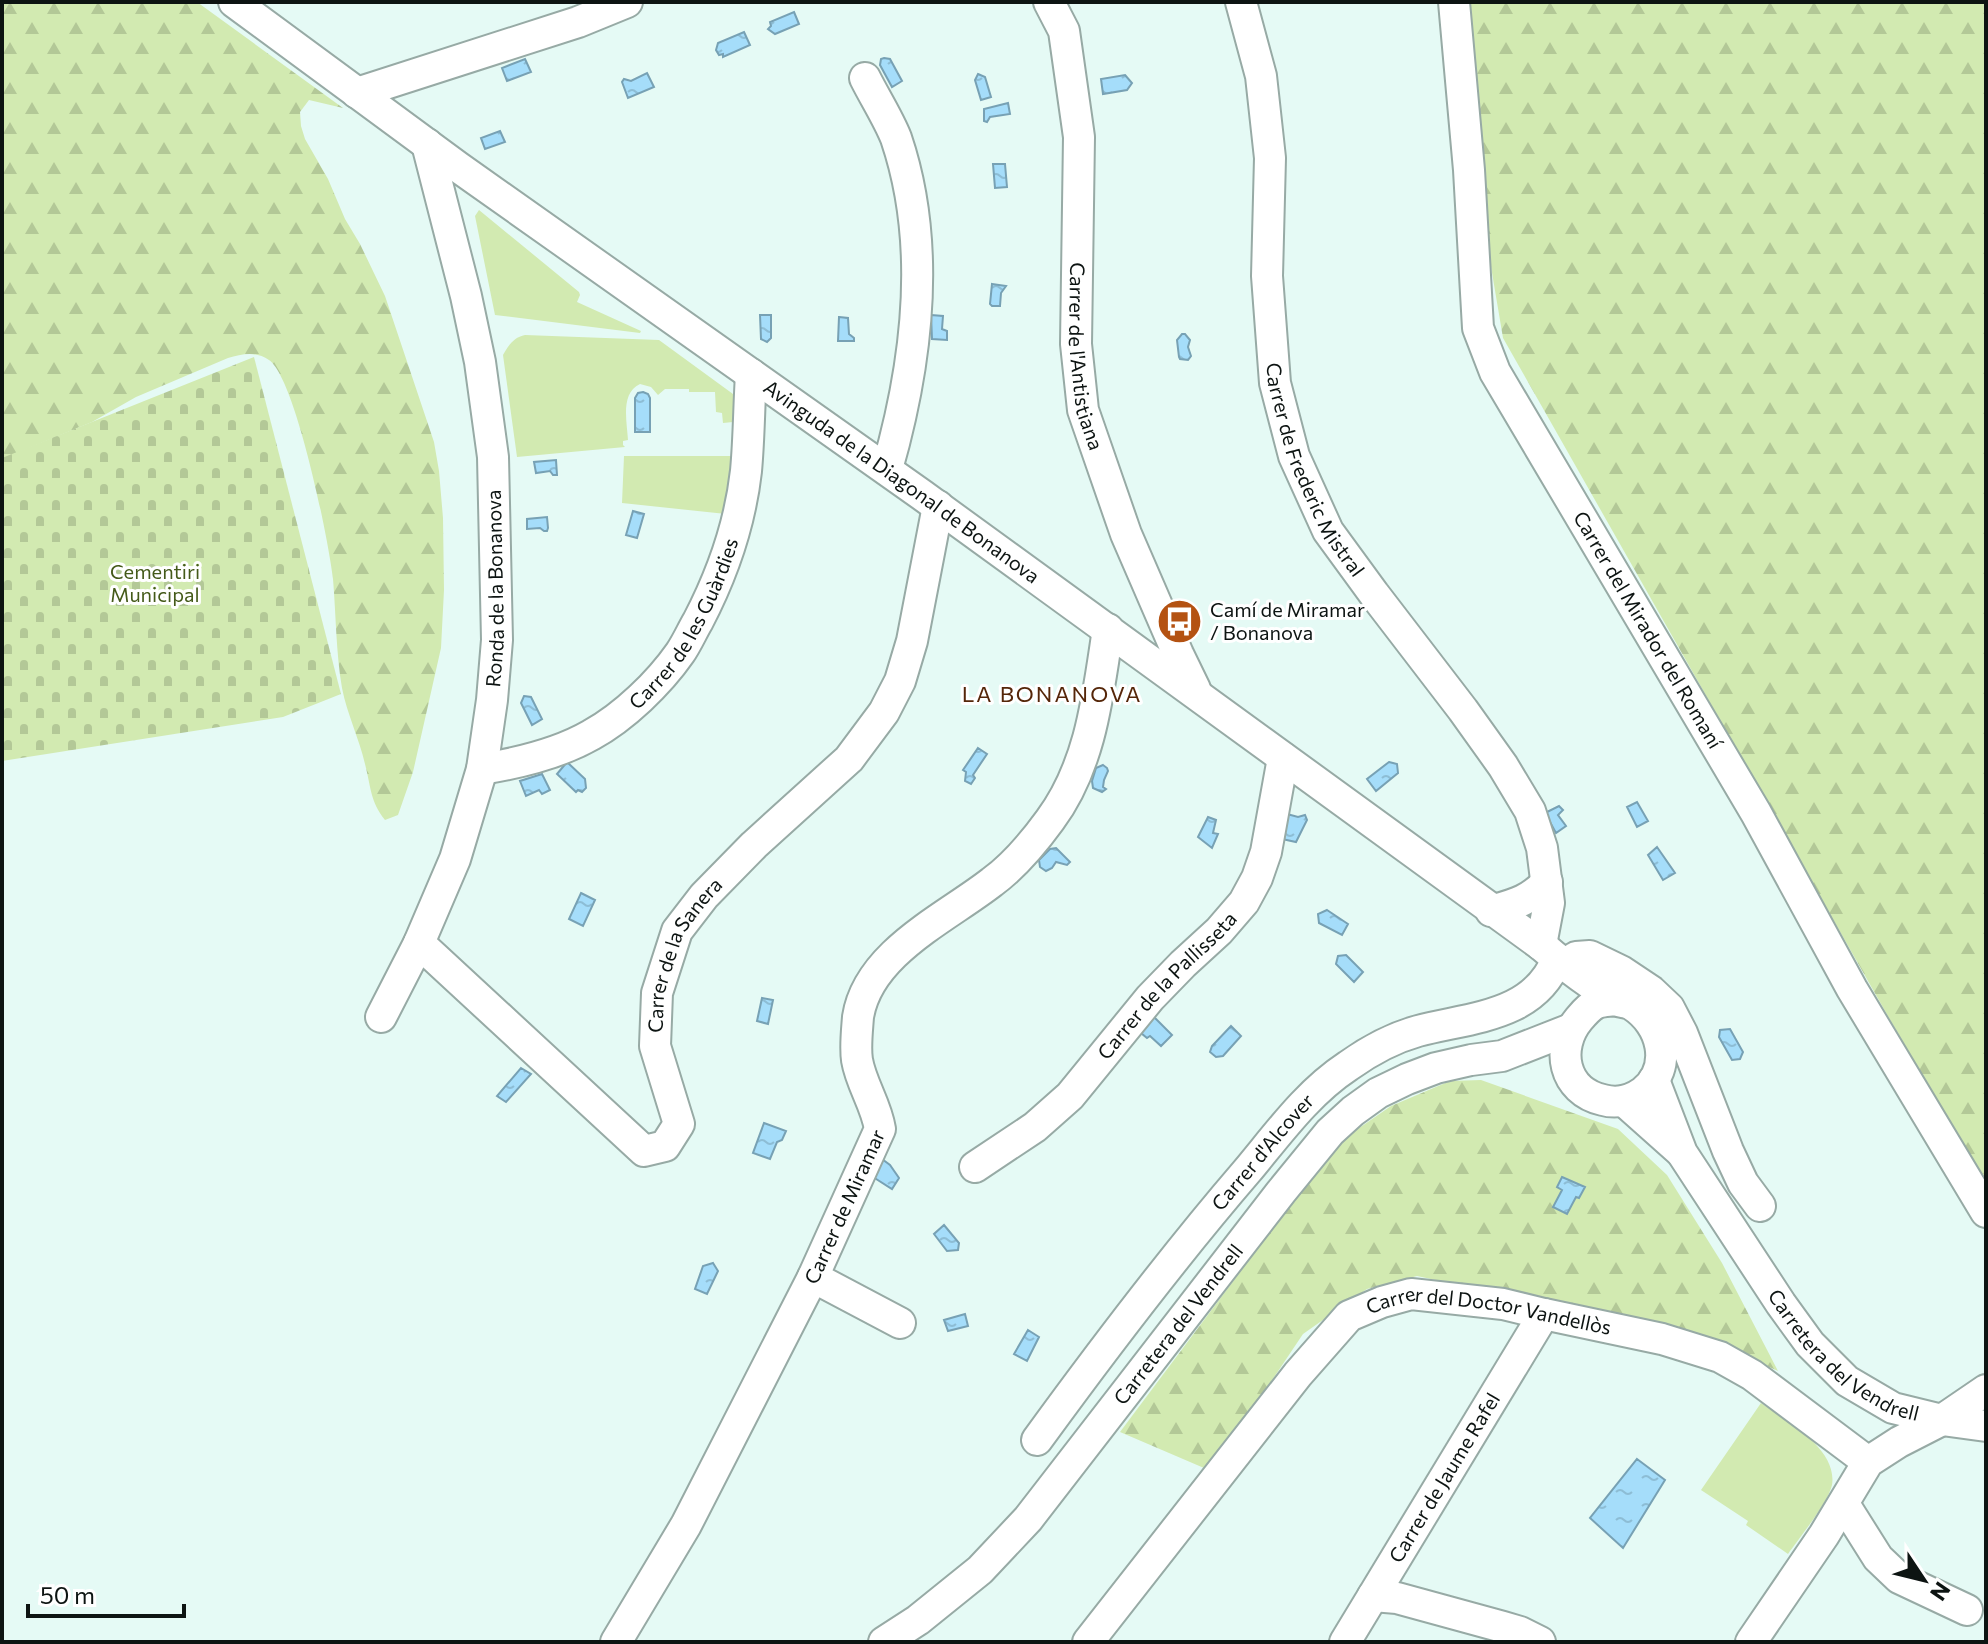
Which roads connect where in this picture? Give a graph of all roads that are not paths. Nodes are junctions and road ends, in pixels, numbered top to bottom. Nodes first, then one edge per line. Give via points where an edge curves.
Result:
1 (234, 2) edge
2 (627, 2) edge
3 (1049, 2) edge
4 (1241, 2) edge
5 (1454, 2) edge
6 (865, 78) dead end
7 (357, 93) junction
8 (427, 144) junction
9 (751, 374) junction
10 (887, 469) junction
11 (938, 506) junction
12 (1108, 629) junction
13 (1197, 694) junction
14 (1283, 758) junction
15 (482, 769) junction
16 (1547, 882) junction
17 (1491, 911) junction
18 (419, 943) junction
19 (1554, 957) junction
20 (1615, 1000) junction
21 (381, 1017) dead end
22 (1575, 1024) junction
23 (1502, 1056) junction
24 (1567, 1068) junction
25 (1654, 1080) junction
26 (1624, 1101) junction
27 (1682, 1153) junction
28 (975, 1167) dead end
29 (1760, 1206) dead end
30 (1986, 1212) edge
31 (813, 1277) junction
32 (1544, 1314) junction
33 (900, 1323) dead end
34 (1986, 1390) edge
35 (1942, 1420) junction
36 (1986, 1426) edge
37 (1037, 1440) dead end
38 (1868, 1462) junction
39 (1844, 1504) junction
40 (1373, 1596) junction
41 (1967, 1610) dead end
42 (616, 1642) edge
43 (884, 1642) edge
44 (1088, 1642) edge
45 (1345, 1642) edge
46 (1540, 1642) edge
47 (1751, 1642) edge

1 - 7 street, Avinguda de la Diagonal de Bonanova
2 - 7 street
3 - 13 street, Carrer de l'Antistiana via 1064,31 1079,137 1076,344 1083,410 1126,534
4 - 16 street, Carrer de Frederic Mistral via 1261,76 1270,158 1267,276 1275,383 1294,456 1328,531 1463,710 1530,811
5 - 30 street, Carrer del Mirador del Romaní via 1478,328 1495,372
6 - 10 street via 895,137 911,200 918,279 913,347
7 - 8 street, Avinguda de la Diagonal de Bonanova
8 - 9 street, Avinguda de la Diagonal de Bonanova
8 - 15 street, Ronda de la Bonanova via 469,309 493,457 497,640
9 - 10 street, Avinguda de la Diagonal de Bonanova
9 - 15 street, Carrer de les Guàrdies via 746,472 732,540 714,591 681,652 649,689 592,735 517,763
10 - 11 street, Avinguda de la Diagonal de Bonanova
11 - 12 street, Avinguda de la Diagonal de Bonanova
11 - 18 street, Carrer de la Sanera via 912,641 884,712 849,759 754,845 677,931 657,993 655,1046 679,1124 665,1146 644,1151
12 - 13 street, Avinguda de la Diagonal de Bonanova
12 - 31 street, Carrer de Miramar via 1095,715 1070,788 1051,819 994,881 900,949 865,997 857,1060 880,1129
13 - 14 street, Avinguda de la Diagonal de Bonanova
14 - 17 street, Avinguda de la Diagonal de Bonanova
14 - 28 street, Carrer de la Pallisseta via 1266,852 1244,902 1150,998 1070,1096
15 - 18 street, Ronda de la Bonanova via 455,859
16 - 17 street via 1525,901
16 - 19 street, Carrer de Frederic Mistral
17 - 19 street, Avinguda de la Diagonal de Bonanova
18 - 21 street, Ronda de la Bonanova
19 - 20 street, Avinguda de la Diagonal de Bonanova
19 - 22 street via 1574,990
19 - 29 street via 1590,956 1621,971 1669,1008 1728,1151
19 - 37 street, Carrer d'Alcover via 1551,972 1536,992 1508,1009 1415,1032 1371,1050 1309,1098 1215,1208
20 - 22 street via 1596,1003
20 - 25 street via 1630,1004 1659,1035 1662,1050
22 - 23 street, Carretera del Vendrell
22 - 24 street via 1566,1041
23 - 24 street, Carretera del Vendrell
23 - 43 street, Carretera del Vendrell via 1407,1079 1378,1093 1330,1132 1028,1519 980,1570
24 - 26 street via 1573,1081 1595,1099
25 - 26 street
25 - 27 street, Carretera del Vendrell
26 - 27 street, Carretera del Vendrell
27 - 35 street, Carretera del Vendrell via 1810,1344 1847,1381 1893,1408
31 - 33 street
31 - 42 street, Carrer de Miramar via 686,1525
32 - 38 street, Carrer del Doctor Vandellòs via 1720,1357
32 - 40 street, Carrer de Jaume Rafel
32 - 44 street, Carrer del Doctor Vandellòs via 1411,1294 1349,1316
34 - 35 street
35 - 36 street, Carretera del Vendrell
35 - 38 street
38 - 39 street
39 - 41 street via 1878,1558 1899,1578
39 - 47 street
40 - 45 street, Carrer de Jaume Rafel
40 - 46 street via 1503,1627

